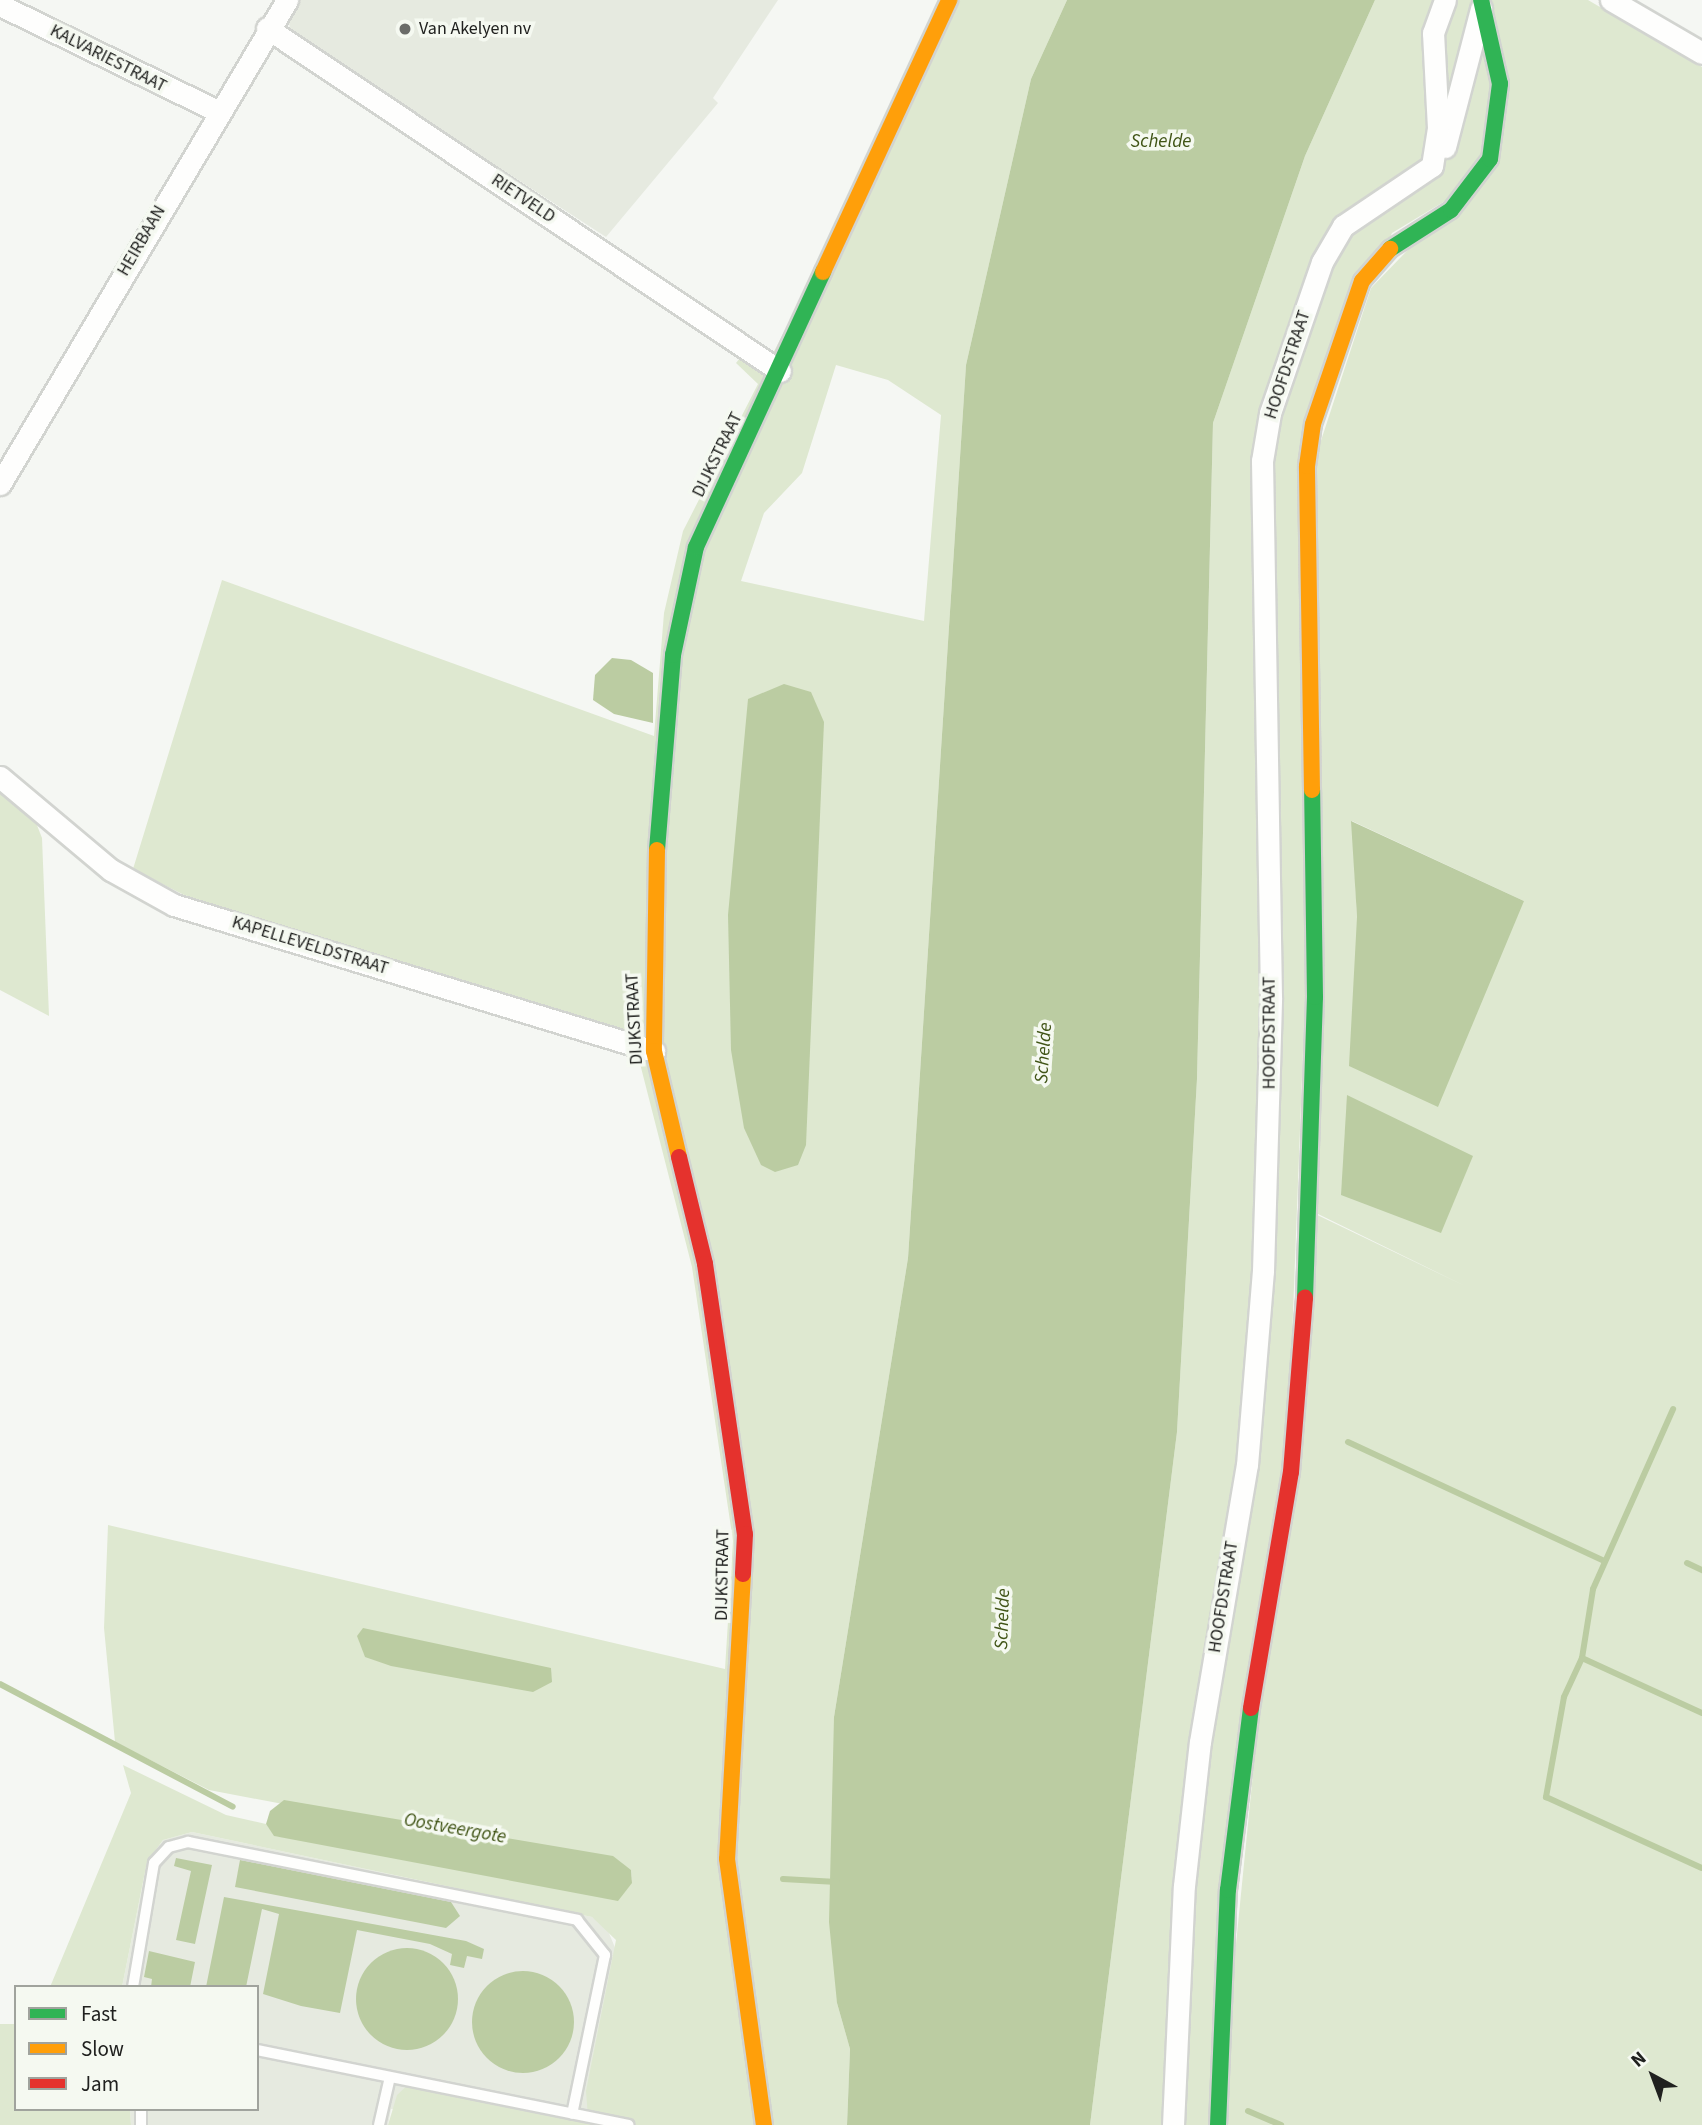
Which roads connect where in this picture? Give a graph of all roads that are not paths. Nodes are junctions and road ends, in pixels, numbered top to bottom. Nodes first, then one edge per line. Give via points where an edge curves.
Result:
1 (287, 0) edge
2 (949, 0) edge
3 (1445, 0) edge
4 (1611, 0) edge
5 (1481, 3) edge
6 (0, 5) edge
7 (267, 28) junction
8 (1702, 53) edge
9 (217, 111) junction
10 (1432, 166) junction
11 (780, 371) junction
12 (0, 484) edge
13 (0, 777) edge
14 (654, 1051) junction
15 (133, 1985) edge
16 (259, 2050) edge
17 (390, 2077) junction
18 (572, 2114) junction
19 (379, 2125) edge
20 (628, 2125) edge
21 (764, 2125) edge
22 (1173, 2125) edge
23 (1218, 2125) edge

1 - 7 street, HEIRBAAN
2 - 11 street, DIJKSTRAAT
3 - 10 street via 1433,33 1438,128
4 - 8 street
5 - 10 street via 1447,143
5 - 23 street via 1500,84 1490,159 1451,211 1393,245 1370,269 1313,424 1307,466 1315,1010 1306,1286 1292,1472 1246,1735 1228,1890
6 - 9 street, KALVARIESTRAAT
7 - 9 street, HEIRBAAN
7 - 11 street, RIETVELD
9 - 12 street, HEIRBAAN
10 - 22 street, HOOFDSTRAAT via 1343,226 1322,262 1270,413 1262,461 1270,997 1263,1271 1247,1465 1200,1742 1184,1886
11 - 14 street, DIJKSTRAAT via 696,547 676,615 656,856
13 - 14 street, KAPELLEVELDSTRAAT via 111,870 174,905
14 - 21 street, DIJKSTRAAT via 705,1264 745,1534 727,1859
15 - 18 lane via 154,1863 169,1847 188,1842 577,1920 605,1955
16 - 17 lane
17 - 18 lane
17 - 19 lane
18 - 20 lane

